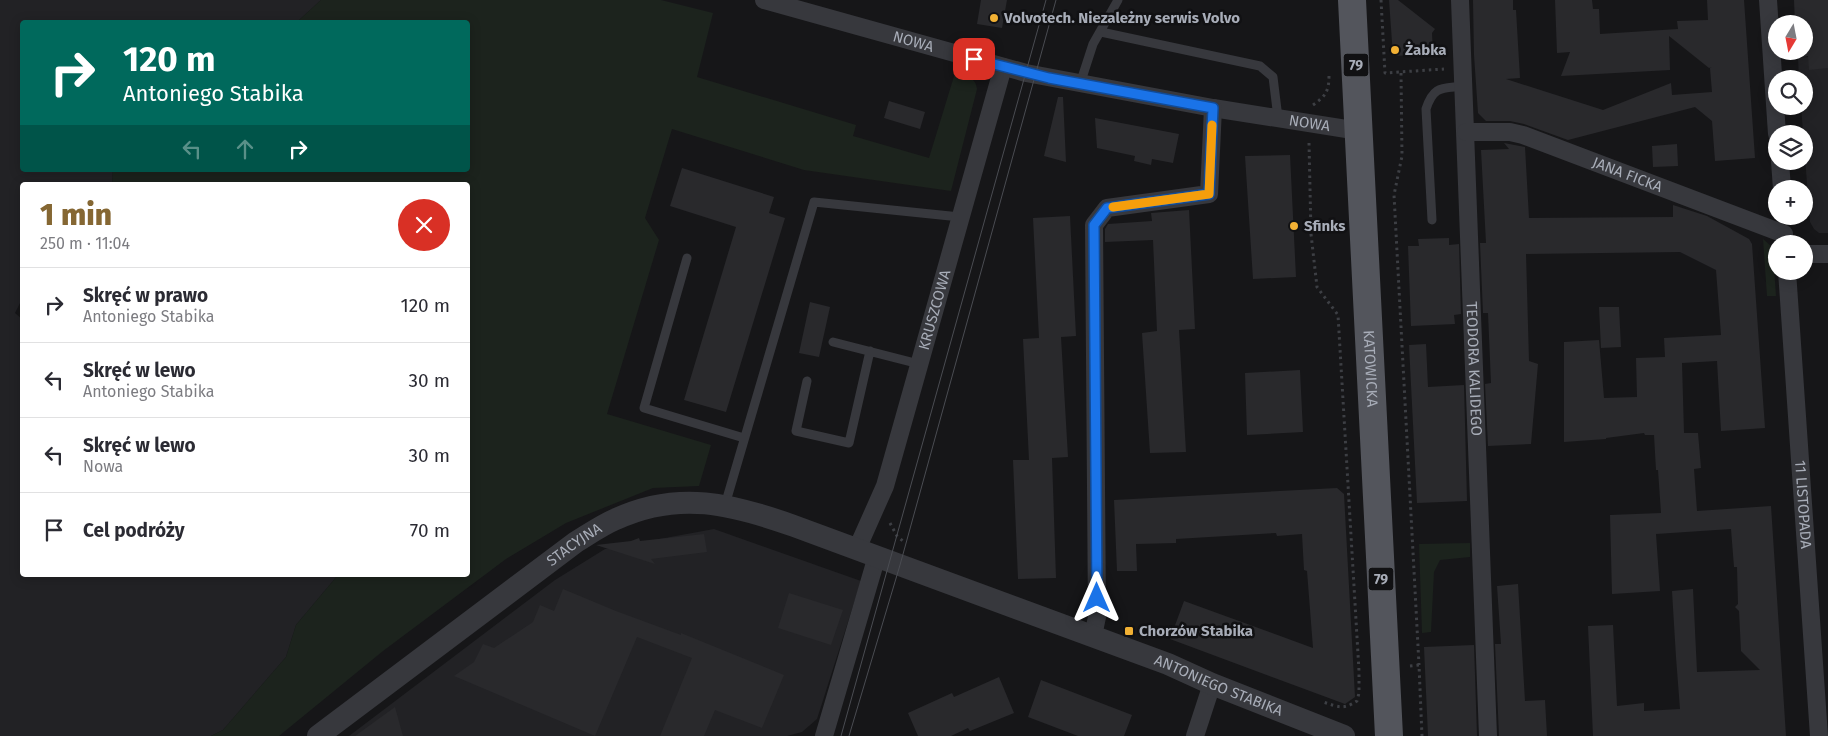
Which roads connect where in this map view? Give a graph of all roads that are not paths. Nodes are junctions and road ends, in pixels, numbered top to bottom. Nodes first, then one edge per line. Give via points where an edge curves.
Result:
1 (764, 0) edge
2 (1118, 0) edge
3 (1352, 0) edge
4 (1460, 0) edge
5 (1768, 0) edge
6 (1101, 32) junction
7 (1003, 67) junction
8 (1080, 84) junction
9 (1464, 86) junction
10 (1213, 108) junction
11 (1278, 118) junction
12 (1776, 125) edge
13 (1359, 131) junction
14 (1466, 132) junction
15 (960, 217) junction
16 (1432, 220) dead end
17 (1775, 235) edge
18 (1813, 254) edge
19 (1828, 254) edge
20 (687, 258) dead end
21 (1788, 280) edge
22 (833, 342) dead end
23 (870, 352) junction
24 (919, 364) junction
25 (807, 381) dead end
26 (744, 438) junction
27 (725, 505) junction
28 (867, 552) junction
29 (1093, 636) junction
30 (1212, 684) junction
31 (318, 736) edge
32 (824, 736) edge
33 (1195, 736) edge
34 (1344, 736) edge
35 (1389, 736) edge
36 (1488, 736) edge
37 (1819, 736) edge

1 - 7 street, NOWA
2 - 6 lane
3 - 13 main road, KATOWICKA / 79
4 - 9 street, TEODORA KALIDEGO
5 - 12 street
6 - 8 lane
6 - 11 lane via 1260,66 1273,77
7 - 8 street, NOWA
7 - 15 street, KRUSZCOWA
8 - 10 street, NOWA
9 - 14 street, TEODORA KALIDEGO
9 - 16 lane via 1439,89 1430,96 1426,109
10 - 11 street, NOWA
10 - 29 street via 1209,194 1107,208 1094,225 1097,618
11 - 13 street, NOWA
13 - 35 main road, KATOWICKA / 79
14 - 17 street, JANA FICKA via 1524,135
14 - 36 street, TEODORA KALIDEGO
15 - 24 street, KRUSZCOWA
15 - 26 lane via 814,202
18 - 19 street
20 - 26 lane via 644,408
21 - 37 street, 11 LISTOPADA
22 - 23 lane
23 - 24 lane
23 - 25 lane via 849,444 796,431
24 - 28 street, KRUSZCOWA
26 - 27 lane
27 - 28 street, STACYJNA via 756,512
27 - 31 street, STACYJNA via 657,505 616,519 576,542
28 - 29 street, ANTONIEGO STABIKA
28 - 32 street, KRUSZCOWA
29 - 30 street, ANTONIEGO STABIKA
30 - 33 street
30 - 34 street, ANTONIEGO STABIKA

